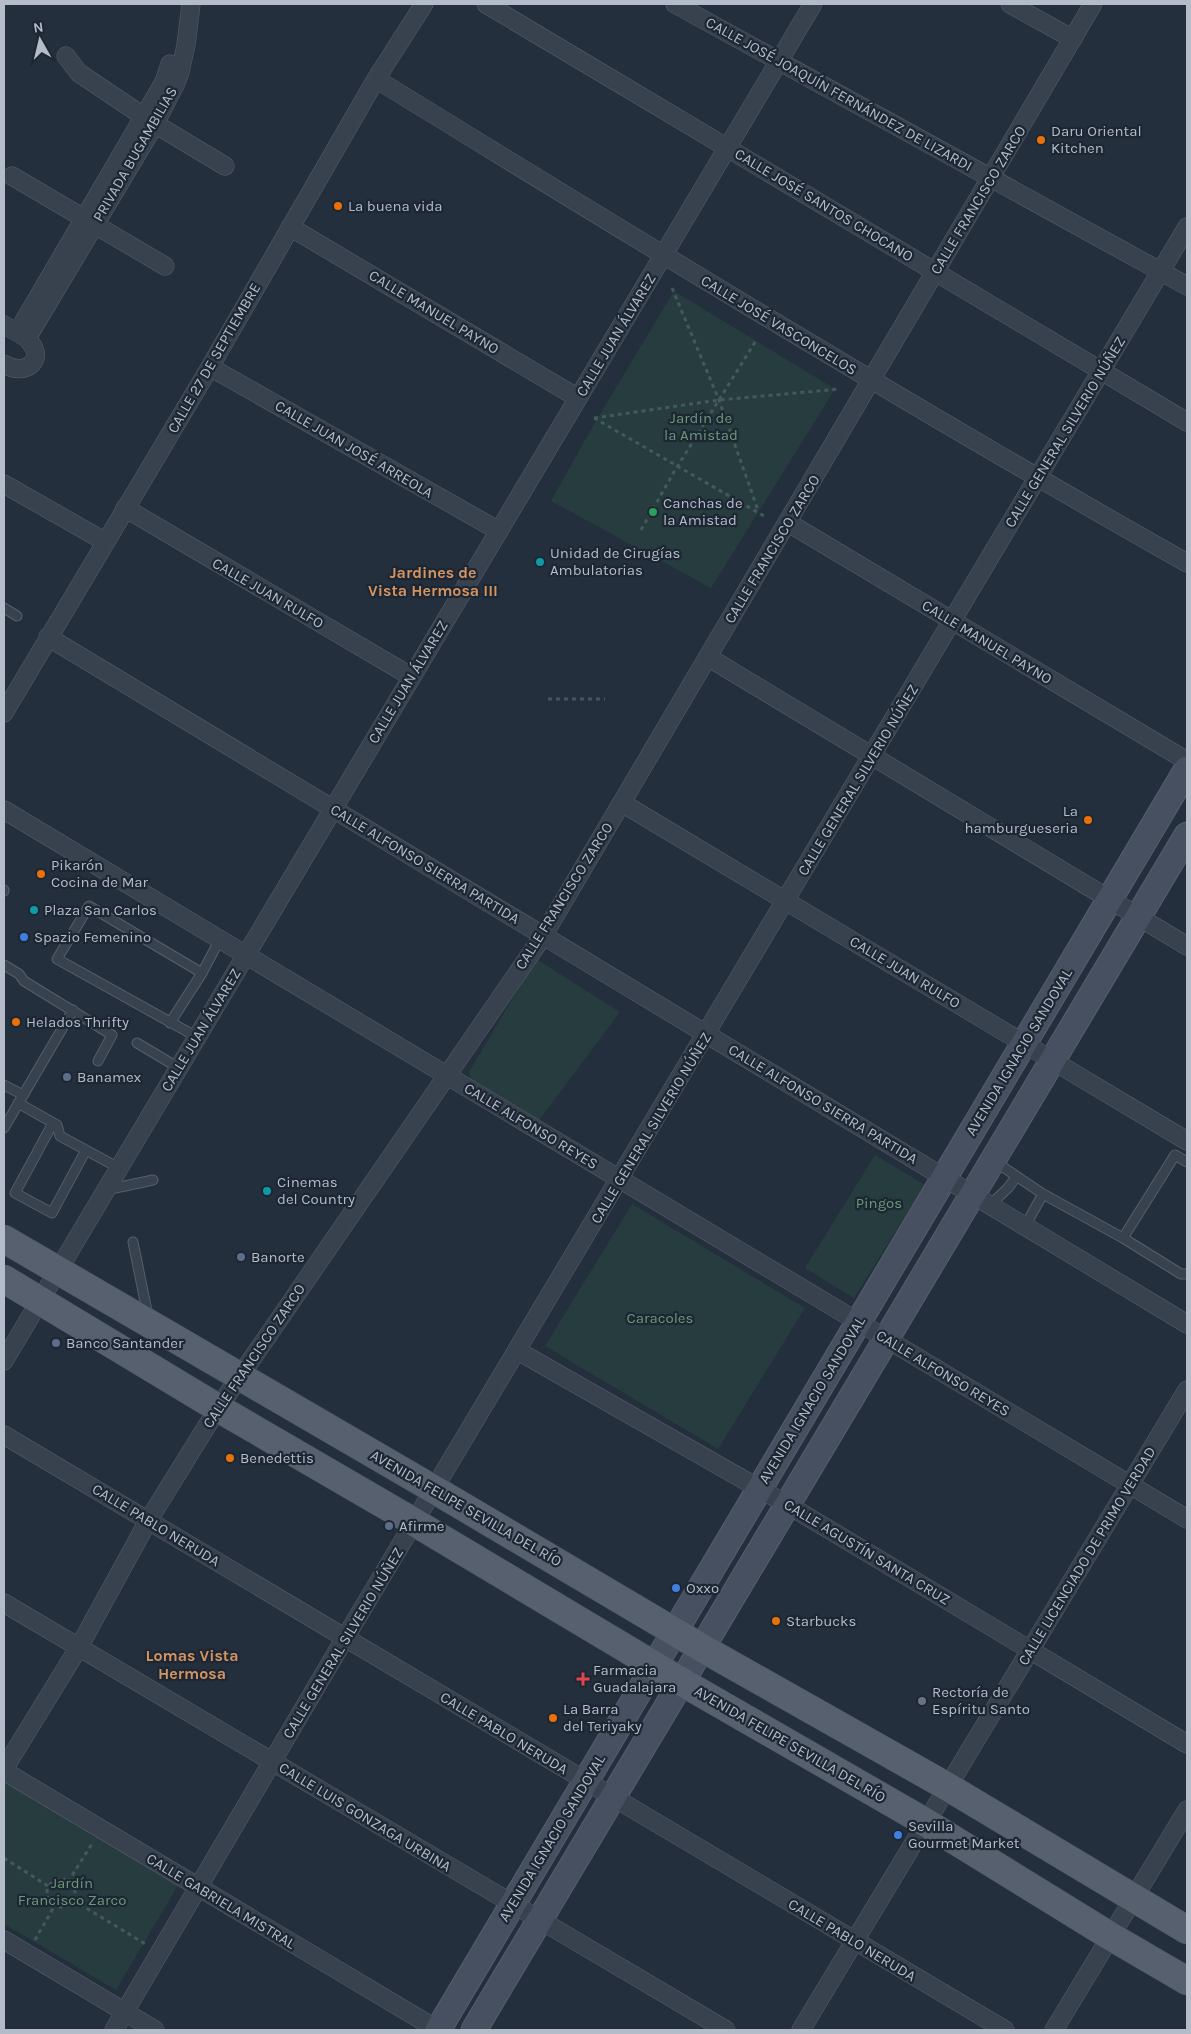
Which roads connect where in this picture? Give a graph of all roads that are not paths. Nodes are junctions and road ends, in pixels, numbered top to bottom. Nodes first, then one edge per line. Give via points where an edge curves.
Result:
1 (179, 4) edge
2 (191, 4) edge
3 (424, 4) edge
4 (486, 4) edge
5 (675, 4) edge
6 (813, 4) edge
7 (1010, 4) edge
8 (1093, 4) edge
9 (1072, 39) junction
10 (66, 56) dead end
11 (779, 61) junction
12 (376, 79) junction
13 (149, 120) junction
14 (727, 148) junction
15 (225, 166) dead end
16 (12, 176) dead end
17 (991, 178) junction
18 (90, 221) junction
19 (290, 227) junction
20 (1187, 227) edge
21 (663, 256) junction
22 (165, 266) dead end
23 (1161, 271) junction
24 (935, 272) junction
25 (1187, 286) edge
26 (16, 332) edge
27 (4, 364) edge
28 (210, 367) junction
29 (1102, 371) junction
30 (871, 380) junction
31 (578, 398) junction
32 (1187, 422) edge
33 (1038, 478) junction
34 (4, 484) edge
35 (125, 508) junction
36 (787, 522) junction
37 (499, 530) junction
38 (104, 541) junction
39 (1187, 563) edge
40 (4, 608) edge
41 (17, 616) dead end
42 (952, 621) junction
43 (48, 636) junction
44 (708, 657) junction
45 (412, 677) junction
46 (4, 713) edge
47 (872, 756) junction
48 (1187, 762) edge
49 (1187, 769) edge
50 (622, 802) junction
51 (333, 809) junction
52 (4, 810) edge
53 (1187, 835) edge
54 (1110, 899) junction
55 (786, 901) junction
56 (1138, 916) junction
57 (543, 936) junction
58 (220, 939) junction
59 (1187, 946) edge
60 (246, 955) junction
61 (4, 965) edge
62 (202, 973) junction
63 (72, 1010) junction
64 (170, 1023) junction
65 (707, 1034) junction
66 (197, 1037) junction
67 (137, 1043) dead end
68 (1024, 1043) junction
69 (1053, 1060) junction
70 (98, 1061) dead end
71 (179, 1068) junction
72 (446, 1075) junction
73 (4, 1084) edge
74 (21, 1099) junction
75 (53, 1123) junction
76 (4, 1128) edge
77 (1187, 1141) edge
78 (86, 1150) junction
79 (993, 1160) junction
80 (1187, 1162) edge
81 (119, 1168) junction
82 (1016, 1177) junction
83 (945, 1178) junction
84 (153, 1180) dead end
85 (620, 1180) junction
86 (106, 1190) junction
87 (1043, 1194) junction
88 (982, 1200) junction
89 (1025, 1226) junction
90 (1122, 1238) junction
91 (4, 1239) edge
92 (133, 1242) dead end
93 (58, 1270) junction
94 (1187, 1274) edge
95 (4, 1280) edge
96 (40, 1300) junction
97 (858, 1322) junction
98 (150, 1323) junction
99 (1187, 1324) edge
100 (886, 1339) junction
101 (518, 1351) junction
102 (4, 1361) edge
103 (240, 1376) junction
104 (1187, 1390) edge
105 (218, 1408) junction
106 (4, 1435) edge
107 (1130, 1485) junction
108 (760, 1489) junction
109 (435, 1490) junction
110 (788, 1505) junction
111 (1187, 1519) edge
112 (148, 1521) junction
113 (414, 1522) junction
114 (4, 1603) edge
115 (675, 1631) junction
116 (345, 1638) junction
117 (79, 1647) junction
118 (702, 1648) junction
119 (1031, 1650) junction
120 (654, 1665) junction
121 (682, 1682) junction
122 (1187, 1744) edge
123 (272, 1762) junction
124 (4, 1770) edge
125 (586, 1781) junction
126 (948, 1787) junction
127 (613, 1797) junction
128 (1187, 1810) edge
129 (925, 1822) junction
130 (198, 1887) junction
131 (1133, 1897) junction
132 (513, 1904) junction
133 (540, 1920) junction
134 (1187, 1930) edge
135 (1110, 1936) junction
136 (4, 1940) edge
137 (854, 1941) junction
138 (1187, 1981) edge
139 (125, 2012) junction
140 (114, 2030) edge
141 (155, 2030) edge
142 (438, 2030) edge
143 (474, 2030) edge
144 (726, 2030) edge
145 (801, 2030) edge
146 (1004, 2030) edge
147 (1054, 2030) edge

1 - 13 street, PRIVADA BUGAMBILIAS via 170,66
2 - 13 street, PRIVADA BUGAMBILIAS via 180,72
3 - 12 street, CALLE 27 DE SEPTIEMBRE
4 - 14 street, CALLE JOSÉ SANTOS CHOCANO
5 - 11 street, CALLE JOSÉ JOAQUÍN FERNÁNDEZ DE LIZARDI
6 - 11 street, CALLE JUAN ÁLVAREZ
7 - 9 street
8 - 9 street, CALLE FRANCISCO ZARCO
9 - 17 street, CALLE FRANCISCO ZARCO
10 - 13 street via 79,73
11 - 14 street, CALLE JUAN ÁLVAREZ
11 - 17 street, CALLE JOSÉ JOAQUÍN FERNÁNDEZ DE LIZARDI
12 - 19 street, CALLE 27 DE SEPTIEMBRE
12 - 21 street, CALLE JOSÉ VASCONCELOS
13 - 15 street
13 - 18 street, PRIVADA BUGAMBILIAS
14 - 21 street, CALLE JUAN ÁLVAREZ
14 - 24 street, CALLE JOSÉ SANTOS CHOCANO
16 - 18 street
17 - 23 street, CALLE JOSÉ JOAQUÍN FERNÁNDEZ DE LIZARDI
17 - 24 street, CALLE FRANCISCO ZARCO
18 - 22 street
18 - 26 street, PRIVADA BUGAMBILIAS via 48,292
19 - 28 street, CALLE 27 DE SEPTIEMBRE
19 - 31 street, CALLE MANUEL PAYNO
20 - 23 street, CALLE GENERAL SILVERIO NÚÑEZ
21 - 30 street, CALLE JOSÉ VASCONCELOS
21 - 31 street, CALLE JUAN ÁLVAREZ
23 - 25 street, CALLE JOSÉ JOAQUÍN FERNÁNDEZ DE LIZARDI
23 - 29 street, CALLE GENERAL SILVERIO NÚÑEZ
24 - 29 street, CALLE JOSÉ SANTOS CHOCANO
24 - 30 street, CALLE FRANCISCO ZARCO
26 - 27 street, PRIVADA BUGAMBILIAS via 34,347 32,363 23,370
28 - 35 street, CALLE 27 DE SEPTIEMBRE
28 - 37 street, CALLE JUAN JOSÉ ARREOLA
29 - 32 street, CALLE JOSÉ SANTOS CHOCANO
29 - 33 street, CALLE GENERAL SILVERIO NÚÑEZ
30 - 33 street, CALLE JOSÉ VASCONCELOS
30 - 36 street, CALLE FRANCISCO ZARCO
31 - 37 street, CALLE JUAN ÁLVAREZ
33 - 39 street, CALLE JOSÉ VASCONCELOS
33 - 42 street, CALLE GENERAL SILVERIO NÚÑEZ
34 - 38 street
35 - 38 street, CALLE 27 DE SEPTIEMBRE
35 - 45 street, CALLE JUAN RULFO
36 - 42 street, CALLE MANUEL PAYNO
36 - 44 street, CALLE FRANCISCO ZARCO
37 - 45 street, CALLE JUAN ÁLVAREZ
38 - 43 street, CALLE 27 DE SEPTIEMBRE
40 - 41 lane
42 - 47 street, CALLE GENERAL SILVERIO NÚÑEZ
42 - 48 street, CALLE MANUEL PAYNO
43 - 46 street, CALLE 27 DE SEPTIEMBRE
43 - 51 street, CALLE ALFONSO SIERRA PARTIDA
44 - 47 street
44 - 50 street, CALLE FRANCISCO ZARCO
45 - 51 street, CALLE JUAN ÁLVAREZ
47 - 54 street
47 - 55 street, CALLE GENERAL SILVERIO NÚÑEZ
49 - 54 main road, AVENIDA IGNACIO SANDOVAL
50 - 55 street, CALLE JUAN RULFO
50 - 57 street, CALLE FRANCISCO ZARCO
51 - 57 street, CALLE ALFONSO SIERRA PARTIDA
51 - 60 street, CALLE JUAN ÁLVAREZ
52 - 58 street, CALLE ALFONSO REYES
53 - 56 main road, AVENIDA IGNACIO SANDOVAL
54 - 56 street
54 - 68 main road, AVENIDA IGNACIO SANDOVAL
55 - 65 street, CALLE GENERAL SILVERIO NÚÑEZ
55 - 68 street, CALLE JUAN RULFO
56 - 59 street
56 - 69 main road, AVENIDA IGNACIO SANDOVAL
57 - 65 street, CALLE ALFONSO SIERRA PARTIDA
57 - 72 street, CALLE FRANCISCO ZARCO
58 - 60 street, CALLE ALFONSO REYES
58 - 62 lane
60 - 66 street, CALLE JUAN ÁLVAREZ
60 - 72 street, CALLE ALFONSO REYES
61 - 63 lane
62 - 64 lane
62 - 64 lane via 88,906 57,959
63 - 70 lane via 112,1035
63 - 74 lane
64 - 66 lane
65 - 83 street, CALLE ALFONSO SIERRA PARTIDA
65 - 85 street, CALLE GENERAL SILVERIO NÚÑEZ
66 - 71 street, CALLE JUAN ÁLVAREZ
67 - 71 lane
68 - 69 street, CALLE JUAN RULFO
68 - 83 main road, AVENIDA IGNACIO SANDOVAL
69 - 77 street, CALLE JUAN RULFO
69 - 79 main road, AVENIDA IGNACIO SANDOVAL
71 - 81 street, CALLE JUAN ÁLVAREZ
72 - 85 street, CALLE ALFONSO REYES
72 - 103 street, CALLE FRANCISCO ZARCO
73 - 74 lane
74 - 75 lane
74 - 76 lane
75 - 78 lane via 57,1125 60,1136
75 - 78 lane via 16,1193 52,1213
78 - 81 lane
79 - 82 lane
79 - 88 main road, AVENIDA IGNACIO SANDOVAL
80 - 90 lane via 1175,1155
81 - 86 street, CALLE JUAN ÁLVAREZ
82 - 87 lane
82 - 88 lane via 1008,1188
83 - 88 street, CALLE ALFONSO SIERRA PARTIDA
83 - 97 main road, AVENIDA IGNACIO SANDOVAL
84 - 86 lane
85 - 97 street, CALLE ALFONSO REYES
85 - 101 street, CALLE GENERAL SILVERIO NÚÑEZ
86 - 93 street, CALLE JUAN ÁLVAREZ
87 - 89 lane
87 - 90 lane
88 - 89 street, CALLE ALFONSO SIERRA PARTIDA
88 - 100 main road, AVENIDA IGNACIO SANDOVAL
89 - 99 street, CALLE ALFONSO SIERRA PARTIDA
90 - 94 lane via 1181,1274
91 - 93 main road, AVENIDA FELIPE SEVILLA DEL RÍO
92 - 98 lane
93 - 96 street, CALLE JUAN ÁLVAREZ
93 - 98 main road, AVENIDA FELIPE SEVILLA DEL RÍO
95 - 96 main road, AVENIDA FELIPE SEVILLA DEL RÍO
96 - 102 street, CALLE JUAN ÁLVAREZ
96 - 105 main road, AVENIDA FELIPE SEVILLA DEL RÍO
97 - 100 street, CALLE ALFONSO REYES
97 - 108 main road, AVENIDA IGNACIO SANDOVAL
98 - 103 main road, AVENIDA FELIPE SEVILLA DEL RÍO
100 - 107 street, CALLE ALFONSO REYES
100 - 110 main road, AVENIDA IGNACIO SANDOVAL
101 - 108 street, CALLE AGUSTÍN SANTA CRUZ
101 - 109 street, CALLE GENERAL SILVERIO NÚÑEZ
103 - 105 street, CALLE FRANCISCO ZARCO
103 - 109 main road, AVENIDA FELIPE SEVILLA DEL RÍO
104 - 107 street, CALLE LICENCIADO DE PRIMO VERDAD
105 - 112 street, CALLE FRANCISCO ZARCO
105 - 113 main road, AVENIDA FELIPE SEVILLA DEL RÍO
106 - 112 street, CALLE PABLO NERUDA
107 - 111 street, CALLE ALFONSO REYES
107 - 119 street, CALLE LICENCIADO DE PRIMO VERDAD
108 - 110 street, CALLE AGUSTÍN SANTA CRUZ
108 - 115 main road, AVENIDA IGNACIO SANDOVAL
109 - 113 street, CALLE GENERAL SILVERIO NÚÑEZ
109 - 115 main road, AVENIDA FELIPE SEVILLA DEL RÍO
110 - 118 main road, AVENIDA IGNACIO SANDOVAL
110 - 119 street, CALLE AGUSTÍN SANTA CRUZ
112 - 116 street, CALLE PABLO NERUDA
112 - 117 street, CALLE FRANCISCO ZARCO
113 - 116 street, CALLE GENERAL SILVERIO NÚÑEZ
113 - 120 main road, AVENIDA FELIPE SEVILLA DEL RÍO
114 - 117 street, CALLE LUIS GONZAGA URBINA
115 - 118 main road, AVENIDA FELIPE SEVILLA DEL RÍO
115 - 120 main road, AVENIDA IGNACIO SANDOVAL
116 - 123 street, CALLE GENERAL SILVERIO NÚÑEZ
116 - 125 street, CALLE PABLO NERUDA
117 - 123 street, CALLE LUIS GONZAGA URBINA
117 - 124 street, CALLE FRANCISCO ZARCO
118 - 121 main road, AVENIDA IGNACIO SANDOVAL
118 - 126 main road, AVENIDA FELIPE SEVILLA DEL RÍO
119 - 122 street, CALLE AGUSTÍN SANTA CRUZ
119 - 126 street, CALLE LICENCIADO DE PRIMO VERDAD
120 - 121 main road, AVENIDA FELIPE SEVILLA DEL RÍO
120 - 125 main road, AVENIDA IGNACIO SANDOVAL
121 - 127 main road, AVENIDA IGNACIO SANDOVAL
121 - 129 main road, AVENIDA FELIPE SEVILLA DEL RÍO
123 - 130 street, CALLE GENERAL SILVERIO NÚÑEZ
123 - 132 street, CALLE LUIS GONZAGA URBINA
124 - 130 street, CALLE GABRIELA MISTRAL
125 - 127 street, CALLE PABLO NERUDA
125 - 132 main road, AVENIDA IGNACIO SANDOVAL
126 - 129 street, CALLE LICENCIADO DE PRIMO VERDAD
126 - 131 main road, AVENIDA FELIPE SEVILLA DEL RÍO
127 - 133 main road, AVENIDA IGNACIO SANDOVAL
127 - 137 street, CALLE PABLO NERUDA
128 - 131 street
129 - 135 main road, AVENIDA FELIPE SEVILLA DEL RÍO
129 - 137 street, CALLE LICENCIADO DE PRIMO VERDAD
130 - 139 street, CALLE GENERAL SILVERIO NÚÑEZ
130 - 142 street, CALLE GABRIELA MISTRAL
131 - 134 main road, AVENIDA FELIPE SEVILLA DEL RÍO
131 - 135 street
132 - 133 street, CALLE LUIS GONZAGA URBINA
132 - 142 main road, AVENIDA IGNACIO SANDOVAL
133 - 143 main road, AVENIDA IGNACIO SANDOVAL
133 - 144 street, CALLE LUIS GONZAGA URBINA
135 - 138 main road, AVENIDA FELIPE SEVILLA DEL RÍO
135 - 147 street
136 - 139 street
137 - 145 street, CALLE LICENCIADO DE PRIMO VERDAD
137 - 146 street, CALLE PABLO NERUDA
139 - 140 street, CALLE GENERAL SILVERIO NÚÑEZ
139 - 141 street

